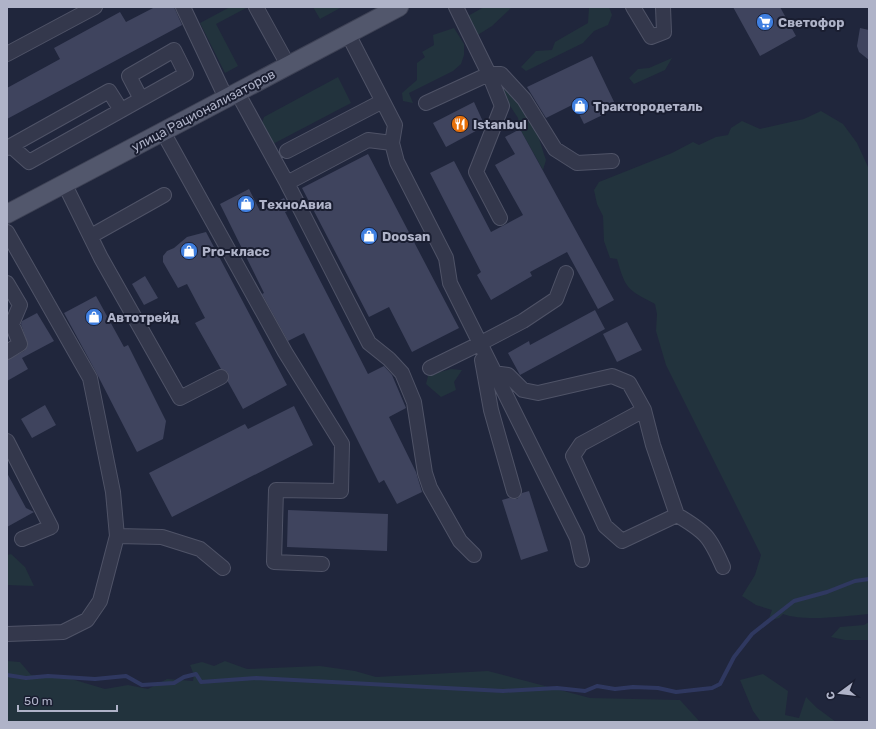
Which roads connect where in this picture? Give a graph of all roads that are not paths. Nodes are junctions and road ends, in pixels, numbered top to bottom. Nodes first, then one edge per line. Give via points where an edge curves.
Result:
1 (95, 7) edge
2 (183, 7) edge
3 (256, 7) edge
4 (399, 7) edge
5 (456, 7) edge
6 (634, 7) edge
7 (663, 7) edge
8 (348, 34) junction
9 (7, 54) edge
10 (288, 65) junction
11 (489, 74) junction
12 (232, 95) junction
13 (141, 99) dead end
14 (381, 102) junction
15 (426, 103) dead end
16 (121, 110) junction
17 (163, 132) junction
18 (392, 143) junction
19 (9, 147) edge
20 (287, 150) dead end
21 (612, 161) dead end
22 (64, 183) junction
23 (287, 183) junction
24 (164, 195) dead end
25 (7, 214) edge
26 (500, 218) dead end
27 (7, 232) edge
28 (91, 236) junction
29 (566, 273) dead end
30 (7, 283) edge
31 (479, 344) junction
32 (7, 352) edge
33 (430, 368) dead end
34 (493, 373) junction
35 (221, 377) dead end
36 (644, 410) junction
37 (7, 441) edge
38 (514, 491) dead end
39 (677, 515) junction
40 (116, 536) junction
41 (22, 539) dead end
42 (474, 555) dead end
43 (582, 560) dead end
44 (322, 564) dead end
45 (223, 568) dead end
46 (723, 568) dead end
47 (7, 634) edge

1 - 9 lane
2 - 12 lane
3 - 10 lane
4 - 8 main road, улица Рационализаторов
5 - 11 lane
6 - 7 lane via 651,37 664,32
8 - 10 main road, улица Рационализаторов
8 - 14 lane
10 - 12 main road, улица Рационализаторов
11 - 15 lane
11 - 21 lane via 501,74 524,99 555,149 577,163
11 - 26 lane via 502,106 476,172
12 - 17 main road, улица Рационализаторов
12 - 23 lane
13 - 16 lane
14 - 18 lane via 394,125
14 - 20 lane
16 - 19 lane via 29,162
16 - 19 lane via 109,91
17 - 22 main road, улица Рационализаторов
17 - 44 lane via 285,352 342,444 341,490 276,490 274,562
18 - 23 lane via 368,140
18 - 31 lane via 397,162 446,258 450,283
22 - 25 main road, улица Рационализаторов
22 - 28 lane
23 - 42 lane via 369,343 402,373 414,402 425,473 430,488 460,541
24 - 28 lane
27 - 40 lane via 90,378 113,492
28 - 35 lane via 180,398
29 - 31 lane via 556,300
30 - 32 lane via 20,306 12,324 20,344
31 - 33 lane
31 - 34 lane
31 - 38 lane via 491,410
34 - 36 lane via 508,376 523,390 538,393 612,376 629,383
34 - 43 lane via 577,538
36 - 39 lane
36 - 39 lane via 581,444 573,456 605,526 622,541
37 - 41 lane via 51,527
39 - 46 lane via 698,528 712,543
40 - 45 lane via 162,537 200,549
40 - 47 lane via 100,602 87,620 62,632

